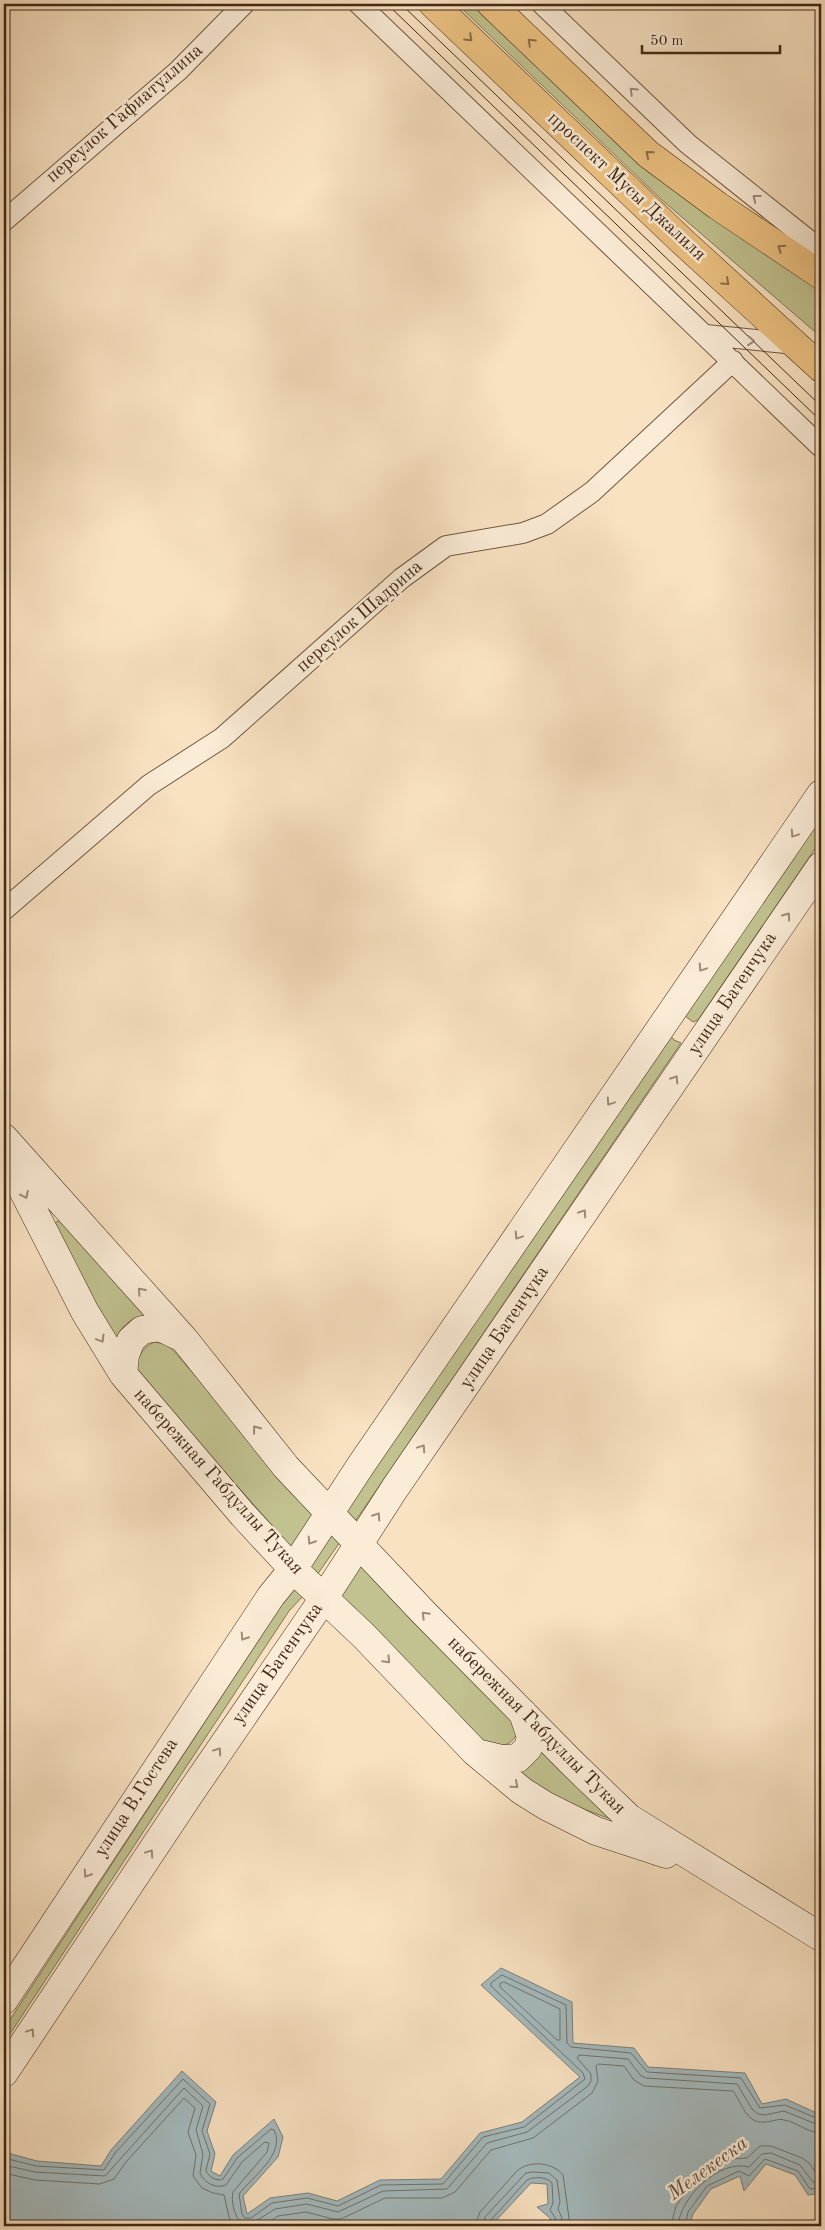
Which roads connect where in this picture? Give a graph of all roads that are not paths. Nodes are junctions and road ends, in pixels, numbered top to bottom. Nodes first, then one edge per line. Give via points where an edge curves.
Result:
1 (244, 4) edge
2 (359, 4) edge
3 (434, 4) edge
4 (491, 4) edge
5 (542, 4) edge
6 (4, 221) edge
7 (821, 250) edge
8 (821, 275) edge
9 (706, 335) junction
10 (796, 344) junction
11 (733, 361) junction
12 (821, 368) edge
13 (821, 447) edge
14 (821, 794) edge
15 (821, 866) edge
16 (4, 910) edge
17 (677, 1003) junction
18 (708, 1029) junction
19 (4, 1138) edge
20 (4, 1152) edge
21 (184, 1339) junction
22 (123, 1374) junction
23 (329, 1514) junction
24 (359, 1544) junction
25 (293, 1568) junction
26 (324, 1598) junction
27 (523, 1713) junction
28 (475, 1752) junction
29 (708, 1868) junction
30 (821, 1937) edge
31 (4, 2000) edge
32 (4, 2073) edge

1 - 6 street, переулок Гафиатуллина via 178,71
2 - 9 street
3 -> 10 main road, проспект Мусы Джалиля via 682,241
8 -> 4 main road, проспект Мусы Джалиля via 648,154
7 -> 5 street via 688,144
9 -> 10 street
9 - 11 street
10 - 12 main road, проспект Мусы Джалиля
11 - 13 street
11 - 16 street, переулок Шадрина via 592,492 547,524 523,533 446,546 402,578 222,738 149,785
14 -> 17 main road
18 -> 15 main road, улица Батенчука
17 - 18 main road via 674,1019 680,1030 690,1033
17 -> 23 main road
24 -> 18 main road, улица Батенчука
21 -> 19 main road, набережная Габдуллы Тукая
20 -> 22 main road, набережная Габдуллы Тукая via 85,1312
21 - 22 main road via 160,1327 142,1330 131,1340 124,1355
23 -> 21 main road, набережная Габдуллы Тукая via 286,1467
22 - 25 main road, набережная Габдуллы Тукая via 243,1515
23 - 24 main road, набережная Габдуллы Тукая
23 -> 25 main road
24 - 26 main road, улица Батенчука
27 -> 24 main road, набережная Габдуллы Тукая
25 - 26 main road, набережная Габдуллы Тукая
25 -> 31 main road, улица В.Гостева via 271,1596
26 -> 28 main road, набережная Габдуллы Тукая
32 -> 26 main road, улица Батенчука via 190,1792
27 - 28 main road via 531,1737 528,1748 518,1758 502,1759
27 - 29 main road, набережная Габдуллы Тукая via 629,1818
28 -> 29 main road, набережная Габдуллы Тукая via 522,1791 596,1831
29 - 30 main road, набережная Габдуллы Тукая

